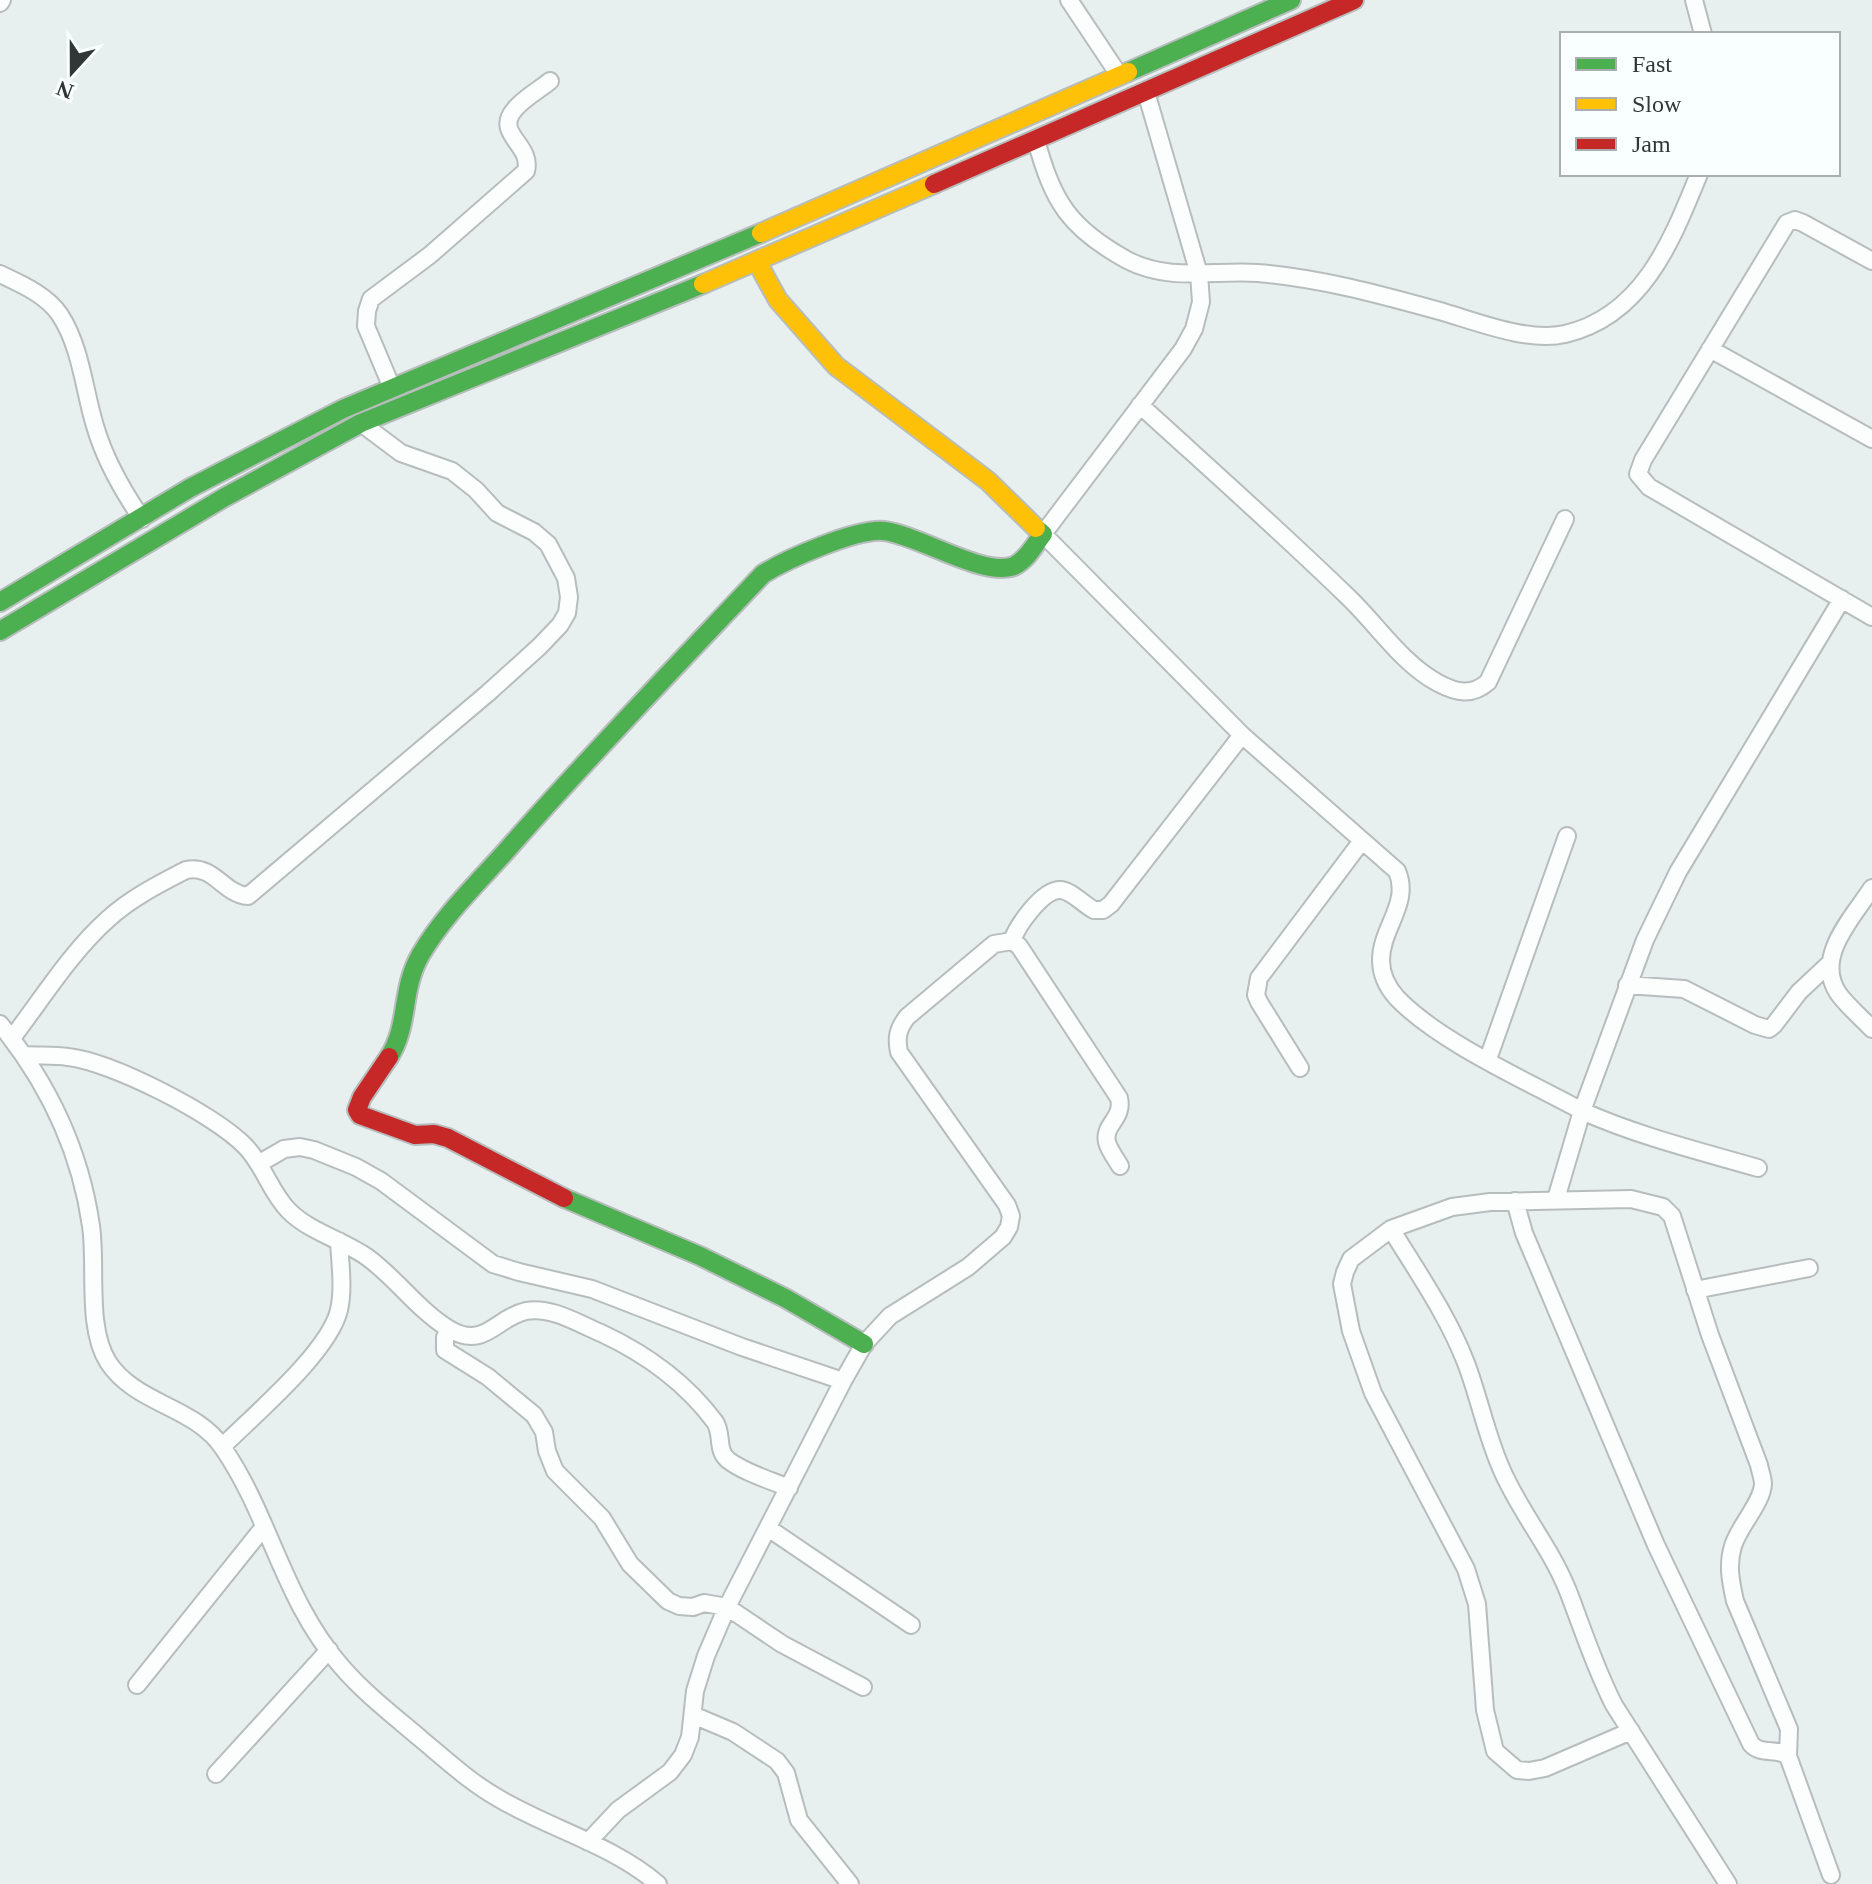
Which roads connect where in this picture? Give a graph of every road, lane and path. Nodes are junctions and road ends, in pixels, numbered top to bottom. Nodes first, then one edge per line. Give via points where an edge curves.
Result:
1 (1069, 0) edge
2 (1291, 0) edge
3 (1354, 0) edge
4 (1694, 0) edge
5 (1702, 32) edge
6 (1119, 75) junction
7 (550, 81) dead end
8 (1146, 92) junction
9 (1036, 140) junction
10 (1698, 176) edge
11 (1872, 261) edge
12 (757, 262) junction
13 (0, 274) edge
14 (1199, 274) junction
15 (1710, 349) junction
16 (392, 388) junction
17 (1140, 405) junction
18 (361, 423) junction
19 (1872, 439) edge
20 (142, 519) junction
21 (1565, 519) dead end
22 (1043, 534) junction
23 (1842, 599) junction
24 (0, 602) edge
25 (1872, 617) edge
26 (0, 631) edge
27 (1242, 735) junction
28 (1567, 836) dead end
29 (1361, 842) junction
30 (1872, 888) edge
31 (1012, 941) junction
32 (1830, 963) junction
33 (1627, 985) junction
34 (0, 1024) edge
35 (1872, 1029) edge
36 (12, 1038) junction
37 (25, 1055) junction
38 (1488, 1059) junction
39 (1300, 1068) dead end
40 (1582, 1111) junction
41 (260, 1163) junction
42 (1120, 1166) dead end
43 (1758, 1168) dead end
44 (1556, 1199) junction
45 (1515, 1201) junction
46 (1391, 1229) junction
47 (339, 1241) junction
48 (1809, 1268) dead end
49 (1695, 1290) junction
50 (451, 1330) junction
51 (864, 1344) junction
52 (843, 1381) junction
53 (223, 1446) junction
54 (789, 1488) junction
55 (263, 1528) junction
56 (768, 1528) junction
57 (727, 1607) junction
58 (911, 1625) dead end
59 (329, 1650) junction
60 (137, 1685) dead end
61 (863, 1687) dead end
62 (693, 1715) junction
63 (1631, 1731) junction
64 (1788, 1756) junction
65 (216, 1774) dead end
66 (588, 1842) junction
67 (1831, 1875) dead end
68 (658, 1884) edge
69 (850, 1884) edge
70 (1728, 1884) edge

1 - 6 street
2 - 6 street
3 - 8 street
4 - 5 street
6 - 16 street
7 - 16 street via 517,106 508,122 509,133 526,153 526,171 371,299 366,326
8 - 9 street
8 - 14 street
9 - 12 street
9 - 14 street via 1056,198 1094,239 1130,261 1162,272
10 - 14 street via 1663,254 1641,288 1607,317 1565,334 1528,335 1316,281 1257,273
11 - 15 street via 1803,223 1787,223
12 - 18 street
12 - 22 street via 778,300 836,366 988,481
13 - 20 street via 26,286 60,314 108,461
14 - 17 street via 1201,302 1194,329
15 - 19 street
15 - 23 street via 1643,460 1640,478
16 - 20 street via 190,488
17 - 21 street via 1347,595 1411,665 1456,691 1469,693 1488,682
17 - 22 street
18 - 26 street
18 - 36 street via 401,453 452,471 497,513 548,544 566,578 567,613 488,693 248,896 194,868 139,895 107,919
20 - 24 street
22 - 27 street
22 - 51 street via 1013,566 1001,568 909,537 868,530 783,560 763,574 574,774 442,924 408,982 400,1040 359,1103 360,1115 367,1119 415,1135 448,1138 542,1188 785,1298
23 - 25 street
23 - 33 street via 1678,872
27 - 29 street
27 - 31 street via 1111,904 1094,910 1056,890 1018,925
28 - 38 street
29 - 38 street via 1397,871 1402,882 1381,957 1383,977 1421,1018
29 - 39 street via 1256,986 1259,1002
30 - 32 street
31 - 42 street via 1119,1098 1119,1117 1106,1139
31 - 51 street via 994,944 907,1017 896,1040 899,1052 1007,1205 1009,1227 968,1267 890,1316
32 - 33 street via 1769,1029 1684,989
32 - 35 street via 1836,990
33 - 40 street
34 - 36 street
36 - 37 street
37 - 41 street via 69,1057 118,1072 229,1131
37 - 53 street via 48,1091 82,1183 91,1226 99,1340 108,1361 124,1381 203,1426
38 - 40 street
40 - 43 street
40 - 44 street
41 - 47 street via 291,1213
41 - 52 street via 284,1149 314,1150 381,1181 493,1264 592,1289
44 - 45 street
44 - 49 street via 1631,1199 1663,1207 1672,1216
45 - 46 street via 1452,1207
45 - 64 street via 1629,1484 1745,1732 1755,1749
46 - 63 street via 1450,1328 1501,1469 1552,1555 1598,1674
46 - 63 street via 1358,1252 1345,1272 1342,1284 1351,1331 1373,1393 1466,1569 1477,1604 1485,1710 1495,1751 1517,1770 1529,1771
47 - 50 street via 367,1257
47 - 53 street via 339,1310 329,1333
48 - 49 street
49 - 64 street via 1763,1484 1733,1543 1731,1579 1735,1601 1789,1729
50 - 54 street via 479,1336 535,1311 565,1317 609,1337 681,1386 718,1427 727,1459
50 - 57 street via 445,1350 534,1415 555,1471 602,1518 638,1573 679,1606
51 - 52 street
52 - 54 street
53 - 55 street
54 - 56 street
55 - 59 street via 290,1588
55 - 60 street
56 - 57 street
56 - 58 street
57 - 61 street via 782,1644
57 - 62 street via 706,1656
59 - 65 street
59 - 66 street via 395,1717 463,1774 497,1798
62 - 66 street via 683,1755 670,1772 618,1810
62 - 69 street via 733,1732 777,1761 786,1773 799,1820
63 - 70 street
64 - 67 street
66 - 68 street

